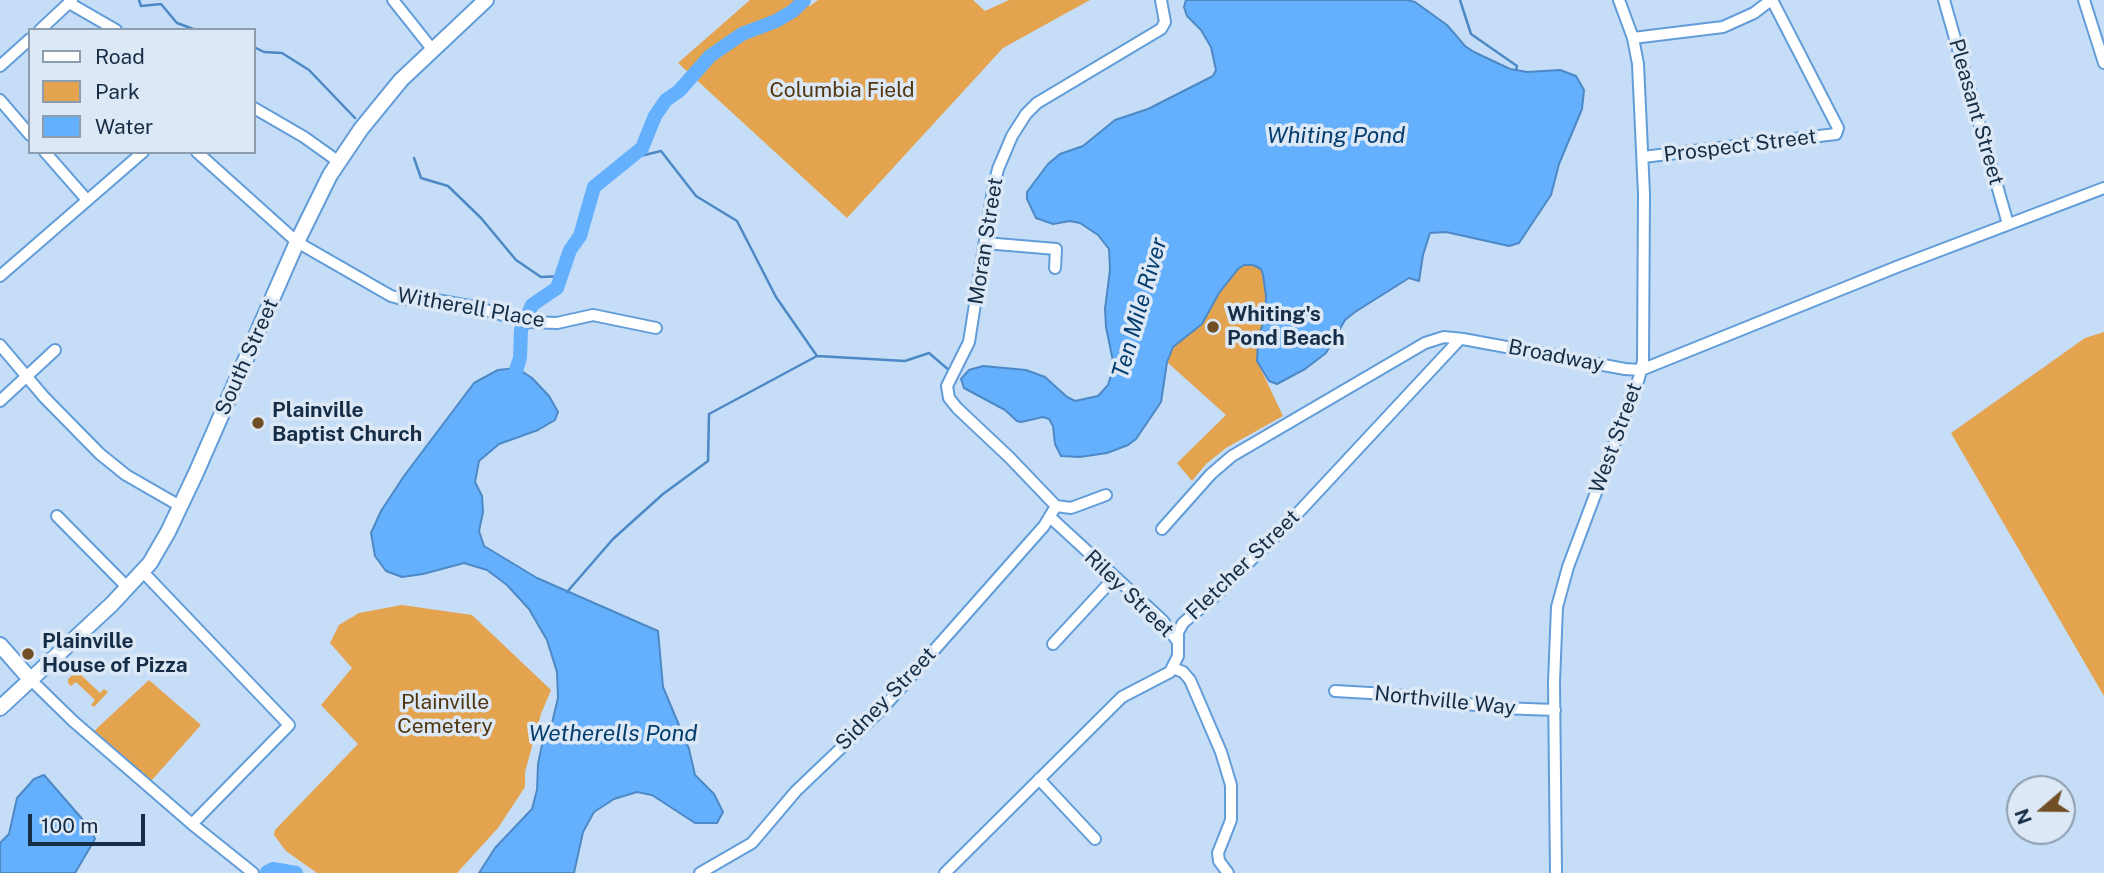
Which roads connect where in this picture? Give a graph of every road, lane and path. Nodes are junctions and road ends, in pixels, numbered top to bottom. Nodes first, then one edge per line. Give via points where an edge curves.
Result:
1 (393, 0) edge
2 (486, 0) edge
3 (1161, 0) edge
4 (1619, 0) edge
5 (1771, 0) edge
6 (1944, 0) edge
7 (2084, 0) edge
8 (71, 2) edge
9 (42, 28) edge
10 (113, 28) edge
11 (1633, 38) junction
12 (28, 41) edge
13 (432, 49) junction
14 (2104, 63) edge
15 (0, 66) edge
16 (0, 100) edge
17 (256, 109) edge
18 (28, 133) edge
19 (47, 154) edge
20 (141, 154) edge
21 (199, 154) edge
22 (1643, 158) junction
23 (339, 162) junction
24 (2104, 188) edge
25 (87, 200) junction
26 (2008, 224) junction
27 (297, 242) junction
28 (985, 243) junction
29 (1055, 268) dead end
30 (0, 276) edge
31 (656, 328) dead end
32 (1460, 339) junction
33 (0, 345) edge
34 (55, 350) dead end
35 (1641, 370) junction
36 (27, 376) junction
37 (0, 401) edge
38 (1106, 495) dead end
39 (180, 506) junction
40 (1056, 506) junction
41 (57, 516) dead end
42 (1050, 517) junction
43 (1162, 529) dead end
44 (143, 572) junction
45 (1114, 578) junction
46 (128, 588) junction
47 (1178, 642) junction
48 (1053, 644) dead end
49 (0, 645) edge
50 (1174, 668) junction
51 (30, 679) junction
52 (1335, 691) dead end
53 (0, 708) edge
54 (1555, 710) junction
55 (1039, 779) junction
56 (192, 824) junction
57 (1095, 839) dead end
58 (253, 873) edge
59 (700, 873) edge
60 (946, 873) edge
61 (1228, 873) edge
62 (1556, 873) edge

1 - 13 street
2 - 13 main road, South Street
3 - 28 street, Moran Street via 1165,22 1156,32 1026,114 998,169
4 - 11 street, West Street
5 - 11 street via 1754,13 1713,29
5 - 22 street, Prospect Street via 1838,128 1836,134
6 - 26 street, Pleasant Street
7 - 14 street
8 - 9 street
8 - 10 street
11 - 22 street, West Street
12 - 15 street
13 - 23 main road, South Street via 388,95
16 - 18 street
17 - 23 street
19 - 25 street
20 - 25 street
21 - 27 street
22 - 35 street, West Street
23 - 27 main road, South Street
24 - 26 street, Broadway
25 - 30 street
26 - 35 street, Broadway
27 - 31 street, Witherell Place via 402,299 436,300 526,321 557,323 593,315
27 - 39 main road, South Street
28 - 29 street via 1056,249
28 - 40 street, Moran Street via 971,333 947,393
32 - 35 street, Broadway
32 - 43 street, Broadway via 1444,337 1424,344 1244,448 1210,474
32 - 47 street, Fletcher Street via 1297,514 1182,624
33 - 36 street
34 - 36 street
35 - 54 street, West Street via 1559,593
36 - 37 street
36 - 39 street via 108,461
38 - 40 street via 1071,508
39 - 44 main road, South Street
40 - 42 street, Sidney Street
41 - 46 street
42 - 45 street, Riley Street
42 - 59 street, Sidney Street via 882,709 796,790 752,843
44 - 46 main road, South Street
44 - 56 street via 289,725
45 - 47 street, Riley Street via 1163,621
45 - 48 street
46 - 51 main road, South Street
47 - 50 street, Fletcher Street
49 - 51 main road
50 - 55 street via 1122,697
50 - 61 street via 1190,680 1231,785 1231,820 1218,853
51 - 53 main road, South Street
51 - 56 street
52 - 54 street, Northville Way
54 - 62 street, West Street
55 - 57 street
55 - 60 street
56 - 58 street

